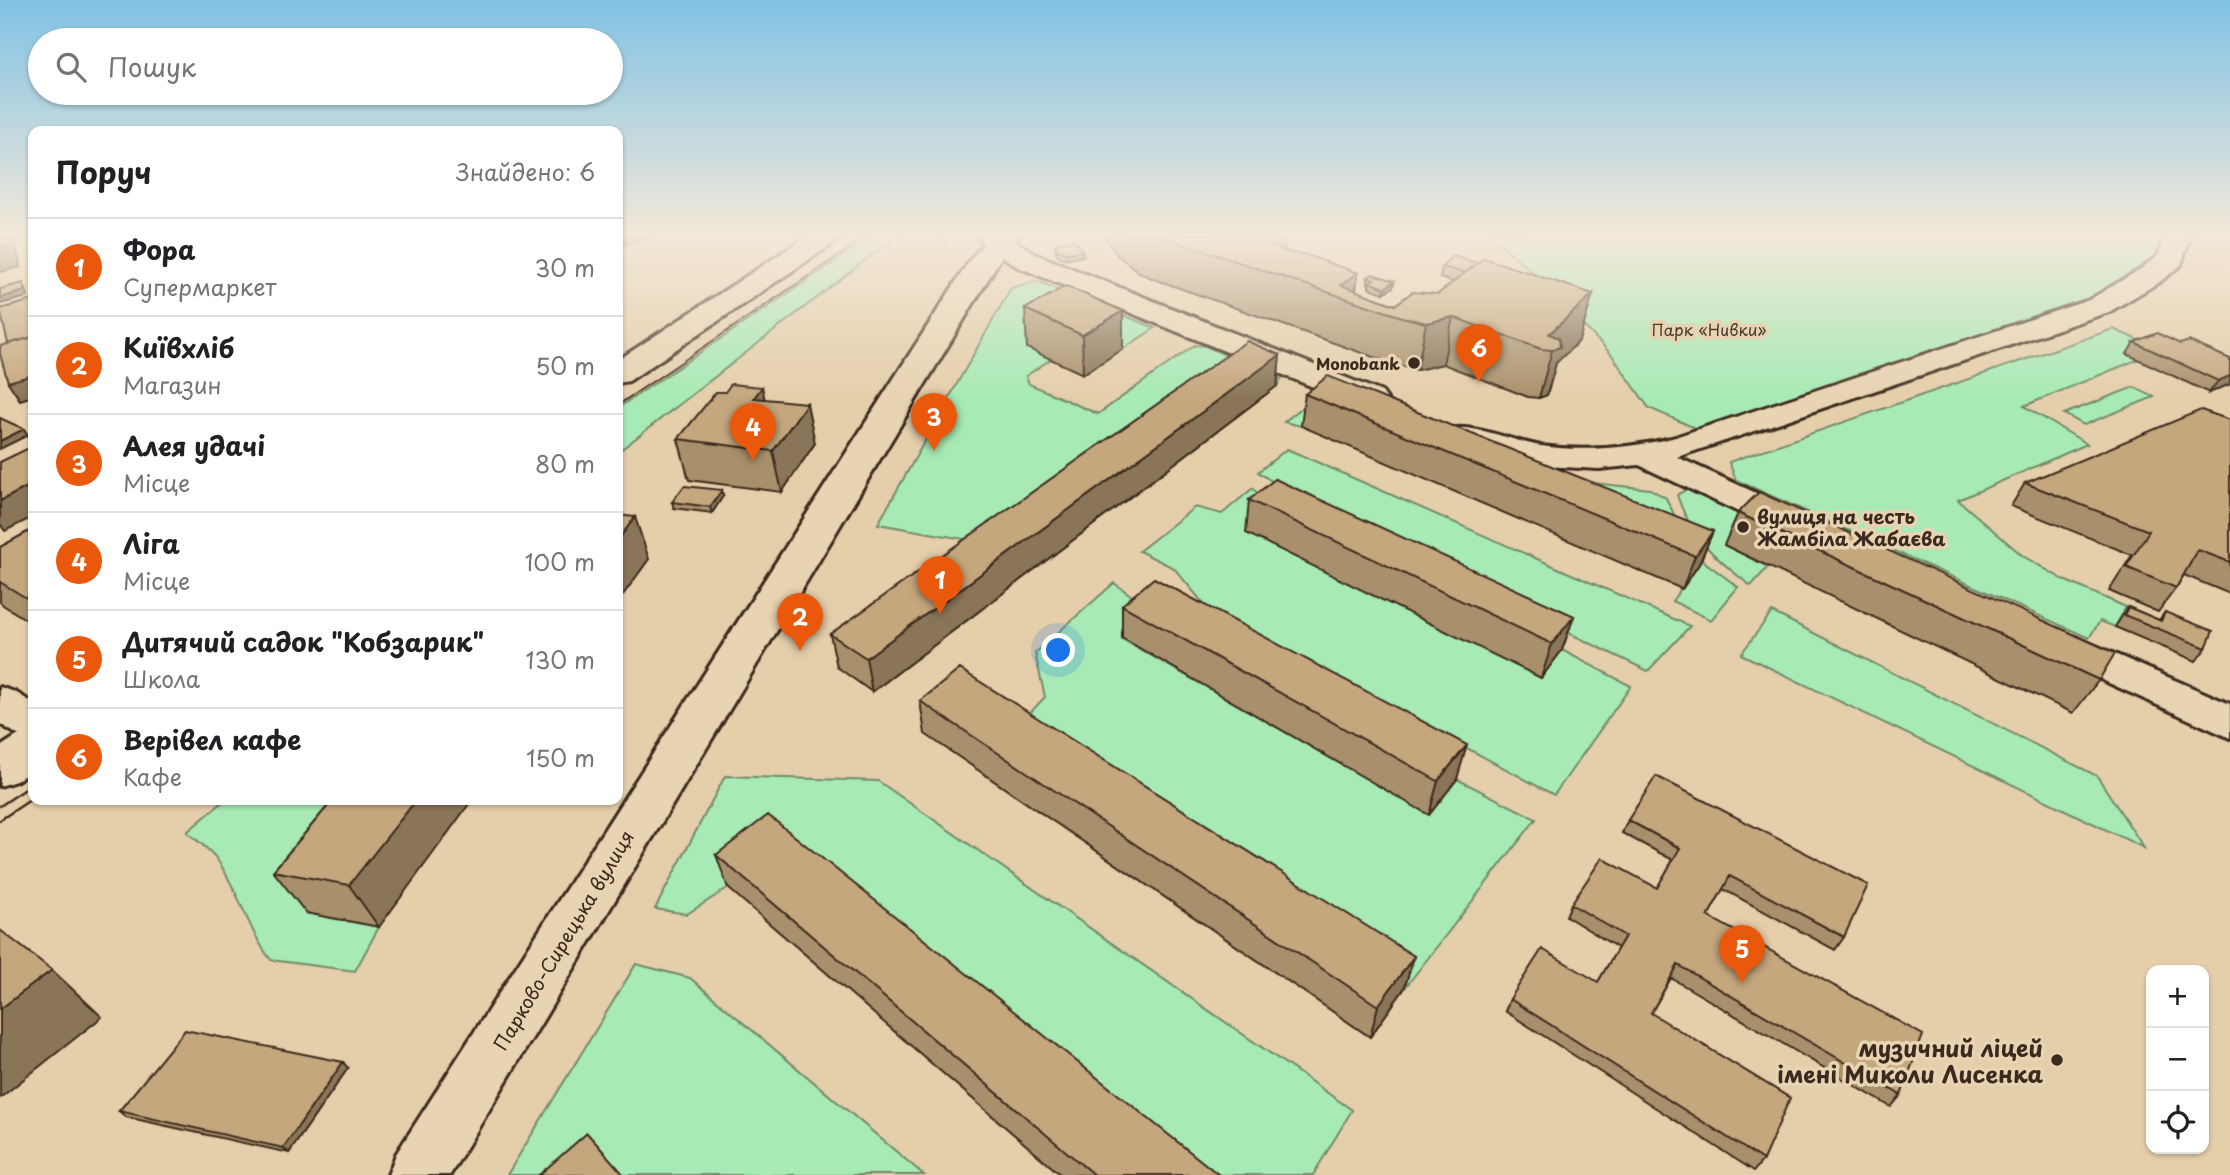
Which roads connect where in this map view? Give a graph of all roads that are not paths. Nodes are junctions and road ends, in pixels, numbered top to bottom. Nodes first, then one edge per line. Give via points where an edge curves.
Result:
1 (746, 289) edge
2 (966, 289) edge
3 (1097, 289) edge
4 (2128, 289) edge
5 (623, 371) edge
6 (1393, 408) edge
7 (1429, 423) edge
8 (1647, 456) junction
9 (1821, 536) edge
10 (2023, 628) edge
11 (0, 703) edge
12 (28, 721) edge
13 (2230, 722) edge
14 (28, 751) edge
15 (0, 769) edge
16 (418, 1175) edge

1 - 5 street
2 - 16 street, Парково-Сирецька вулиця
3 - 6 street
4 - 8 street via 2099,306
7 - 8 street via 1479,442 1538,456 1605,460
8 - 9 street
10 - 13 street
11 - 12 street
14 - 15 street

